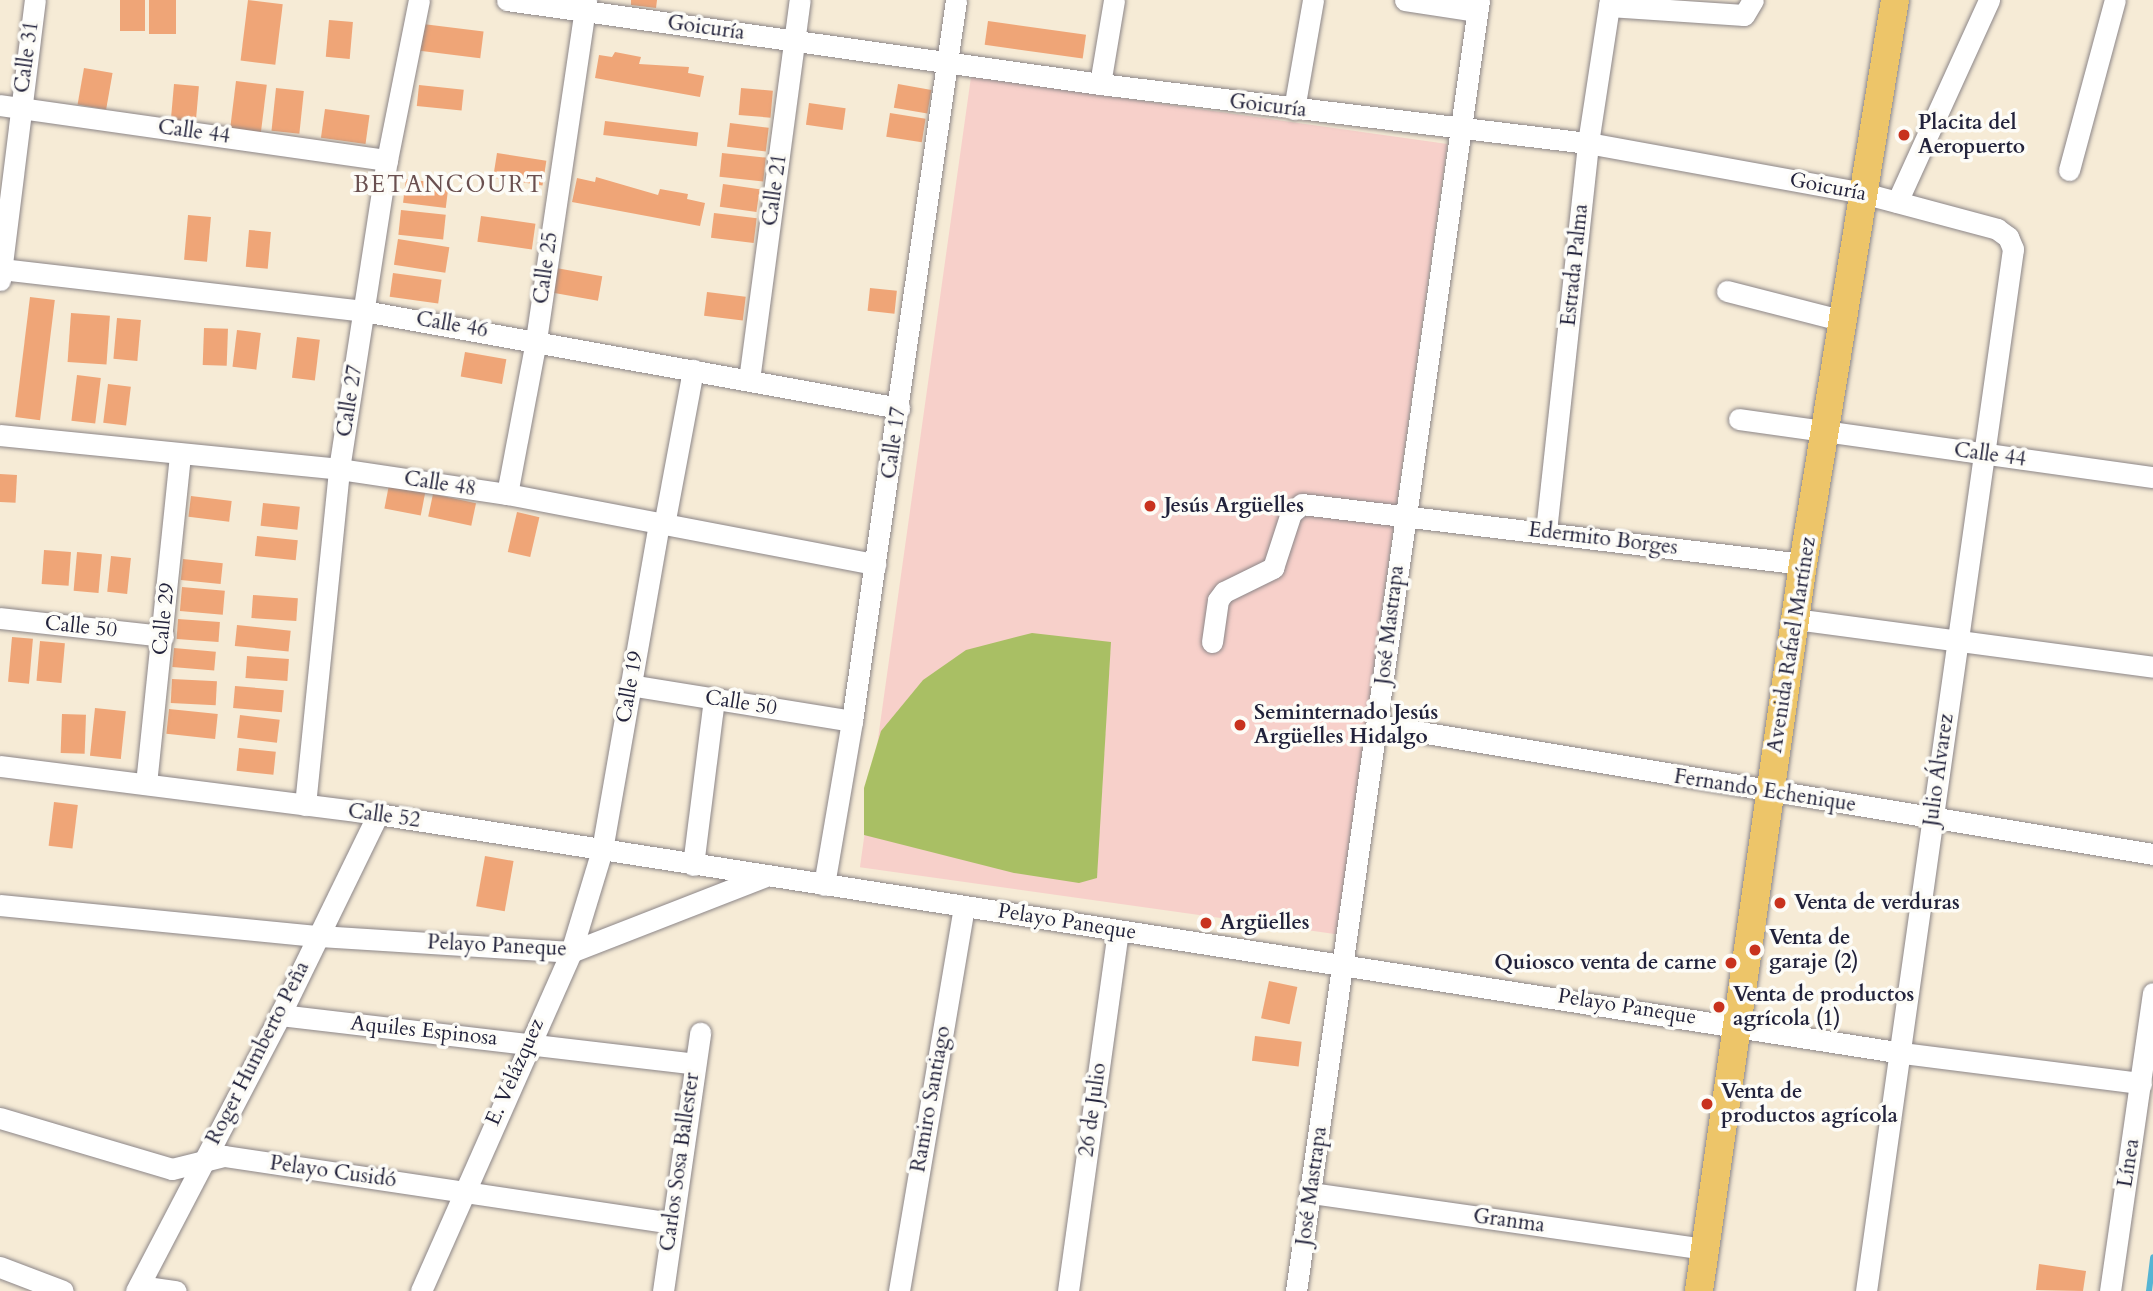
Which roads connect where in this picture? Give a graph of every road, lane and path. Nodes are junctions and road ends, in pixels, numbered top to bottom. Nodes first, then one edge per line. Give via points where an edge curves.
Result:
1 (35, 0) edge
2 (419, 0) edge
3 (508, 0) edge
4 (800, 0) edge
5 (956, 0) edge
6 (1114, 0) edge
7 (1312, 0) edge
8 (1405, 0) edge
9 (1895, 0) edge
10 (1989, 0) edge
11 (2115, 0) edge
12 (1753, 1) edge
13 (1609, 3) edge
14 (585, 5) edge
15 (1478, 6) edge
16 (795, 41) junction
17 (947, 62) junction
18 (1100, 84) junction
19 (10, 106) edge
20 (1294, 109) junction
21 (1459, 128) junction
22 (1588, 143) junction
23 (387, 160) junction
24 (2069, 170) dead end
25 (1863, 193) junction
26 (1897, 202) junction
27 (2013, 249) joint
28 (1, 275) edge
29 (1727, 291) dead end
30 (364, 311) junction
31 (1844, 321) junction
32 (536, 340) junction
33 (693, 370) junction
34 (749, 380) junction
35 (899, 408) junction
36 (1739, 419) dead end
37 (1827, 433) junction
38 (0, 435) edge
39 (180, 454) junction
40 (1985, 454) junction
41 (340, 469) junction
42 (2153, 477) edge
43 (507, 494) junction
44 (1404, 516) junction
45 (662, 525) junction
46 (1546, 531) junction
47 (876, 564) junction
48 (1803, 564) junction
49 (0, 618) edge
50 (1795, 619) junction
51 (163, 636) junction
52 (1212, 642) dead end
53 (1956, 643) junction
54 (2153, 667) edge
55 (630, 685) junction
56 (714, 699) junction
57 (852, 721) junction
58 (1378, 725) junction
59 (0, 766) edge
60 (146, 784) junction
61 (1769, 793) junction
62 (305, 805) junction
63 (378, 814) junction
64 (1933, 818) junction
65 (602, 850) junction
66 (2153, 854) edge
67 (692, 865) junction
68 (766, 876) junction
69 (824, 885) junction
70 (0, 905) edge
71 (964, 906) junction
72 (1118, 930) junction
73 (318, 936) junction
74 (571, 953) junction
75 (1343, 964) junction
76 (2153, 993) edge
77 (280, 1015) junction
78 (1739, 1024) junction
79 (700, 1033) dead end
80 (527, 1043) junction
81 (1902, 1053) junction
82 (694, 1064) junction
83 (2141, 1083) junction
84 (0, 1118) edge
85 (202, 1162) junction
86 (462, 1191) junction
87 (1312, 1192) junction
88 (671, 1223) junction
89 (1706, 1249) junction
90 (0, 1267) edge
91 (138, 1288) edge
92 (63, 1291) edge
93 (176, 1291) edge
94 (421, 1291) edge
95 (663, 1291) edge
96 (898, 1291) edge
97 (1068, 1291) edge
98 (1296, 1291) edge
99 (1699, 1291) edge
100 (1866, 1291) edge
101 (2110, 1291) edge

1 - 19 street, Calle 31
2 - 23 street, Calle 27
3 - 14 street, Goicuría
4 - 16 street, Calle 21
5 - 17 street, Calle 17
6 - 18 street
7 - 20 street
8 - 15 street
9 - 25 main road, Avenida Rafael Martínez
10 - 26 street
11 - 24 street
12 - 13 street via 1745,15
13 - 22 street, Estrada Palma
14 - 16 street, Goicuría
14 - 32 street, Calle 25
15 - 21 street, José Mastrapa
16 - 17 street, Goicuría
16 - 34 street, Calle 21
17 - 18 street, Goicuría
17 - 35 street, Calle 17
18 - 20 street, Goicuría
19 - 23 street, Calle 44
19 - 28 street, Calle 31
20 - 21 street, Goicuría
21 - 22 street, Goicuría
21 - 44 street, José Mastrapa
22 - 25 street, Goicuría
22 - 46 street, Estrada Palma
23 - 30 street, Calle 27
25 - 26 street, Goicuría
25 - 31 main road, Avenida Rafael Martínez
26 - 27 street, Goicuría via 1997,229
27 - 40 street, Julio Álvarez
28 - 30 street, Calle 46
29 - 31 street
30 - 32 street, Calle 46
30 - 41 street, Calle 27
31 - 37 main road, Avenida Rafael Martínez
32 - 33 street, Calle 46
32 - 43 street, Calle 25
33 - 34 street, Calle 46
33 - 45 street, Calle 19
34 - 35 street, Calle 46
35 - 47 street, Calle 17
36 - 37 street, Calle 44
37 - 40 street, Calle 44
37 - 48 main road, Avenida Rafael Martínez
38 - 39 street, Calle 48
39 - 41 street, Calle 48
39 - 51 street, Calle 29
40 - 42 street, Calle 44
40 - 53 street, Julio Álvarez
41 - 43 street, Calle 48
41 - 62 street, Calle 27
43 - 45 street, Calle 48
44 - 46 street, Edermito Borges
44 - 52 street, Edermito Borges via 1303,504 1291,513 1273,568 1224,592 1218,600
44 - 58 street, José Mastrapa
45 - 47 street, Calle 48
45 - 55 street, Calle 19
46 - 48 street, Edermito Borges
47 - 57 street, Calle 17
48 - 50 main road, Avenida Rafael Martínez
49 - 51 street, Calle 50
50 - 53 street
50 - 61 main road, Avenida Rafael Martínez
51 - 60 street, Calle 29
53 - 54 street
53 - 64 street, Julio Álvarez
55 - 56 street, Calle 50
55 - 65 street, Calle 19
56 - 57 street, Calle 50
56 - 67 street
57 - 69 street, Calle 17
58 - 61 street, Fernando Echenique
58 - 75 street, José Mastrapa
59 - 60 street, Calle 52
60 - 62 street, Calle 52
61 - 64 street, Fernando Echenique
61 - 78 main road, Avenida Rafael Martínez
62 - 63 street, Calle 52
63 - 65 street, Calle 52
63 - 73 street, Roger Humberto Peña
64 - 66 street, Fernando Echenique
64 - 81 street, Julio Álvarez
65 - 67 street, Calle 52
65 - 74 street, E. Velázquez
67 - 68 street, Calle 52
68 - 69 street, Pelayo Paneque
68 - 74 street, Pelayo Paneque
69 - 71 street, Pelayo Paneque
70 - 73 street, Pelayo Paneque
71 - 72 street, Pelayo Paneque
71 - 96 street, Ramiro Santiago
72 - 75 street, Pelayo Paneque
72 - 97 street, 26 de Julio
73 - 74 street, Pelayo Paneque
73 - 77 street, Roger Humberto Peña
74 - 80 street, E. Velázquez
75 - 78 street, Pelayo Paneque
75 - 87 street, José Mastrapa
76 - 83 street, Línea
77 - 80 street, Aquiles Espinosa
77 - 85 street, Roger Humberto Peña
78 - 81 street, Pelayo Paneque
78 - 89 main road, Avenida Rafael Martínez
79 - 82 street, Carlos Sosa Ballester
80 - 82 street, Aquiles Espinosa
80 - 86 street, E. Velázquez
81 - 83 street, Pelayo Paneque
81 - 100 street, Julio Álvarez
82 - 88 street, Carlos Sosa Ballester
83 - 101 street, Línea
84 - 85 street, Pelayo Cusidó via 173,1169
85 - 86 street, Pelayo Cusidó via 224,1156
85 - 91 street, Roger Humberto Peña
86 - 88 street, Pelayo Cusidó
86 - 94 street, E. Velázquez
87 - 89 street, Granma
87 - 98 street, José Mastrapa
88 - 95 street, Carlos Sosa Ballester
89 - 99 main road, Avenida Rafael Martínez
90 - 92 street
91 - 93 street

